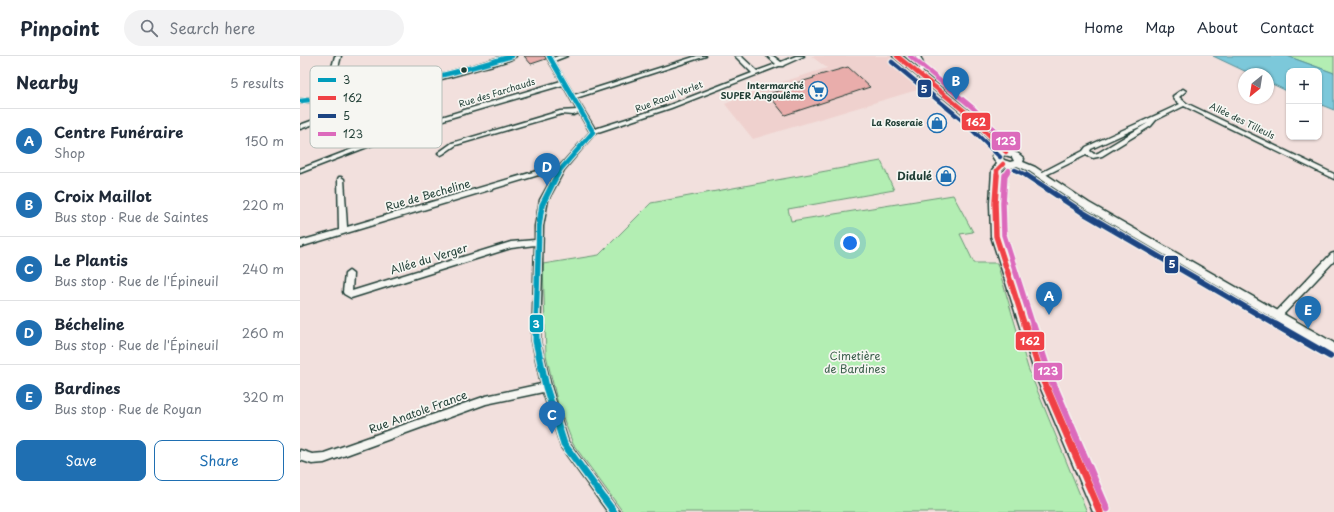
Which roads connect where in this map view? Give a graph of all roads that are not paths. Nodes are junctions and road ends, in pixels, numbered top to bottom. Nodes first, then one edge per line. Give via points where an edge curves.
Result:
1 (338, 56) edge
2 (501, 56) edge
3 (512, 56) edge
4 (564, 56) edge
5 (703, 56) edge
6 (738, 56) edge
7 (770, 56) edge
8 (801, 56) edge
9 (898, 56) edge
10 (917, 56) edge
11 (550, 58) edge
12 (781, 65) junction
13 (335, 66) edge
14 (918, 73) junction
15 (442, 74) edge
16 (757, 74) junction
17 (442, 78) edge
18 (565, 82) junction
19 (1183, 92) dead end
20 (310, 97) edge
21 (573, 97) junction
22 (300, 98) edge
23 (300, 101) edge
24 (310, 101) edge
25 (1184, 104) junction
26 (582, 111) junction
27 (442, 119) edge
28 (1154, 119) junction
29 (310, 123) edge
30 (300, 127) edge
31 (594, 132) junction
32 (360, 148) edge
33 (1006, 152) junction
34 (1086, 152) junction
35 (441, 153) dead end
36 (1018, 163) junction
37 (1003, 164) junction
38 (300, 171) edge
39 (559, 172) junction
40 (1040, 175) junction
41 (1334, 177) edge
42 (341, 179) dead end
43 (343, 231) junction
44 (538, 242) junction
45 (300, 244) edge
46 (1334, 256) edge
47 (349, 274) dead end
48 (1277, 316) junction
49 (1334, 349) edge
50 (546, 387) junction
51 (300, 455) edge
52 (614, 512) edge
53 (1100, 512) edge

1 - 13 street
2 - 15 main road
3 - 17 main road
4 - 11 street
5 - 21 street
6 - 16 street
7 - 12 street
8 - 12 street, Rue Raoul Verlet
9 - 14 main road
10 - 14 street via 922,69
11 - 18 street
12 - 16 street, Rue Raoul Verlet
14 - 33 main road via 983,127
16 - 31 street, Rue Raoul Verlet
18 - 21 street
18 - 27 street, Rue des Farchauds
19 - 25 street via 1176,96
20 - 22 main road
21 - 26 street
23 - 24 main road
25 - 28 street
25 - 41 street, Allée des Tilleuls
26 - 31 street
26 - 35 street via 562,112 454,144
28 - 34 street via 1123,131 1088,148
28 - 34 street via 1149,125 1100,155 1093,156
29 - 30 street
31 - 39 street
32 - 38 street, Rue des Farchauds
33 - 36 main road via 1015,155 1019,159
33 - 37 main road via 997,156
34 - 40 street
36 - 37 main road
36 - 40 main road
37 - 53 main road via 997,170 996,236 1042,377
39 - 43 street, Rue de Becheline via 552,169
39 - 44 street via 542,205
40 - 48 main road via 1086,206
42 - 43 street
43 - 45 street, Rue de Becheline
44 - 47 street, Allée du Verger via 511,245 351,295 347,292
44 - 50 street via 536,341
46 - 48 street
48 - 49 main road
50 - 51 street, Rue Anatole France via 486,400 324,458 312,459
50 - 52 street via 564,444

